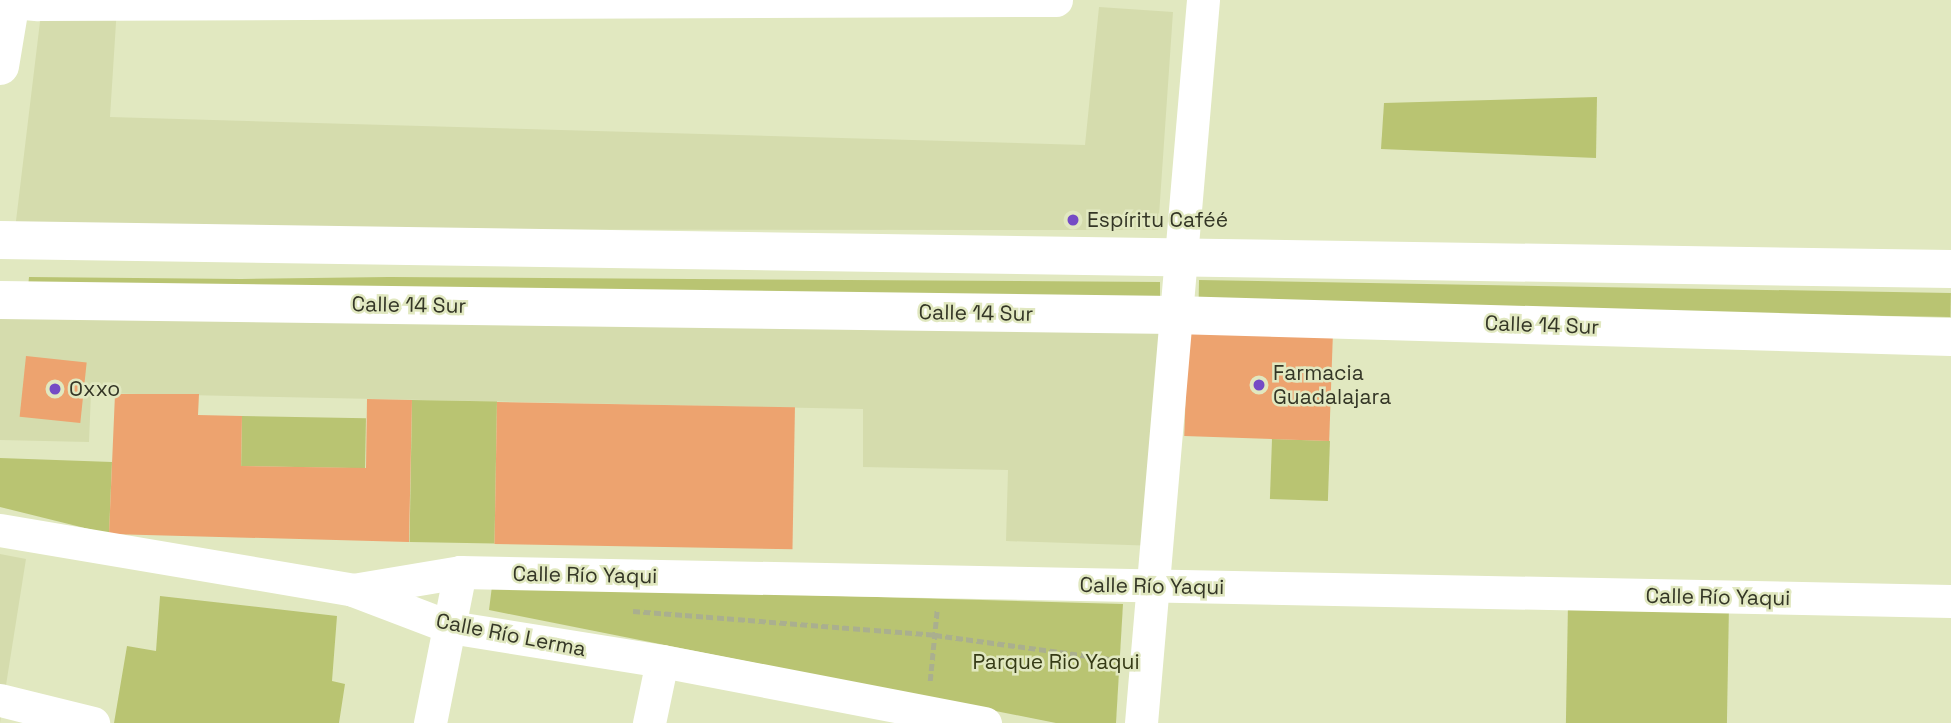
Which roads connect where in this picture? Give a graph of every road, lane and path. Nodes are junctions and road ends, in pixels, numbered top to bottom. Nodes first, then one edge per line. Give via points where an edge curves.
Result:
1 (1056, 0) edge
2 (1203, 0) edge
3 (7, 1) edge
4 (0, 66) edge
5 (0, 240) edge
6 (225, 243) junction
7 (1181, 258) junction
8 (0, 265) edge
9 (1951, 270) edge
10 (0, 300) edge
11 (1175, 315) junction
12 (1951, 337) edge
13 (0, 530) edge
14 (460, 572) junction
15 (939, 583) junction
16 (1155, 585) junction
17 (353, 590) junction
18 (1951, 601) edge
19 (633, 611) dead end
20 (450, 627) junction
21 (935, 635) junction
22 (662, 661) junction
23 (1145, 664) junction
24 (0, 700) edge
25 (927, 710) junction
26 (93, 723) edge
27 (429, 723) edge
28 (649, 723) edge
29 (985, 723) edge
30 (1141, 723) edge

1 - 3 street
2 - 7 street
3 - 4 main road
5 - 6 main road
6 - 7 main road
6 - 8 main road via 151,262
7 - 9 main road
7 - 11 street
10 - 11 main road, Calle 14 Sur
11 - 12 main road, Calle 14 Sur
11 - 16 street
13 - 17 street, Calle Río Lerma
14 - 15 street, Calle Río Yaqui
14 - 17 street, Calle Río Yaqui
14 - 20 street
15 - 16 street, Calle Río Yaqui
15 - 21 path
16 - 18 street, Calle Río Yaqui
16 - 23 street
17 - 20 street, Calle Río Lerma
19 - 21 path
20 - 22 street, Calle Río Lerma
20 - 27 street
21 - 23 path
21 - 25 path
22 - 25 street, Calle Río Lerma
22 - 28 street
23 - 30 street
24 - 26 street
25 - 29 street, Calle Río Lerma

